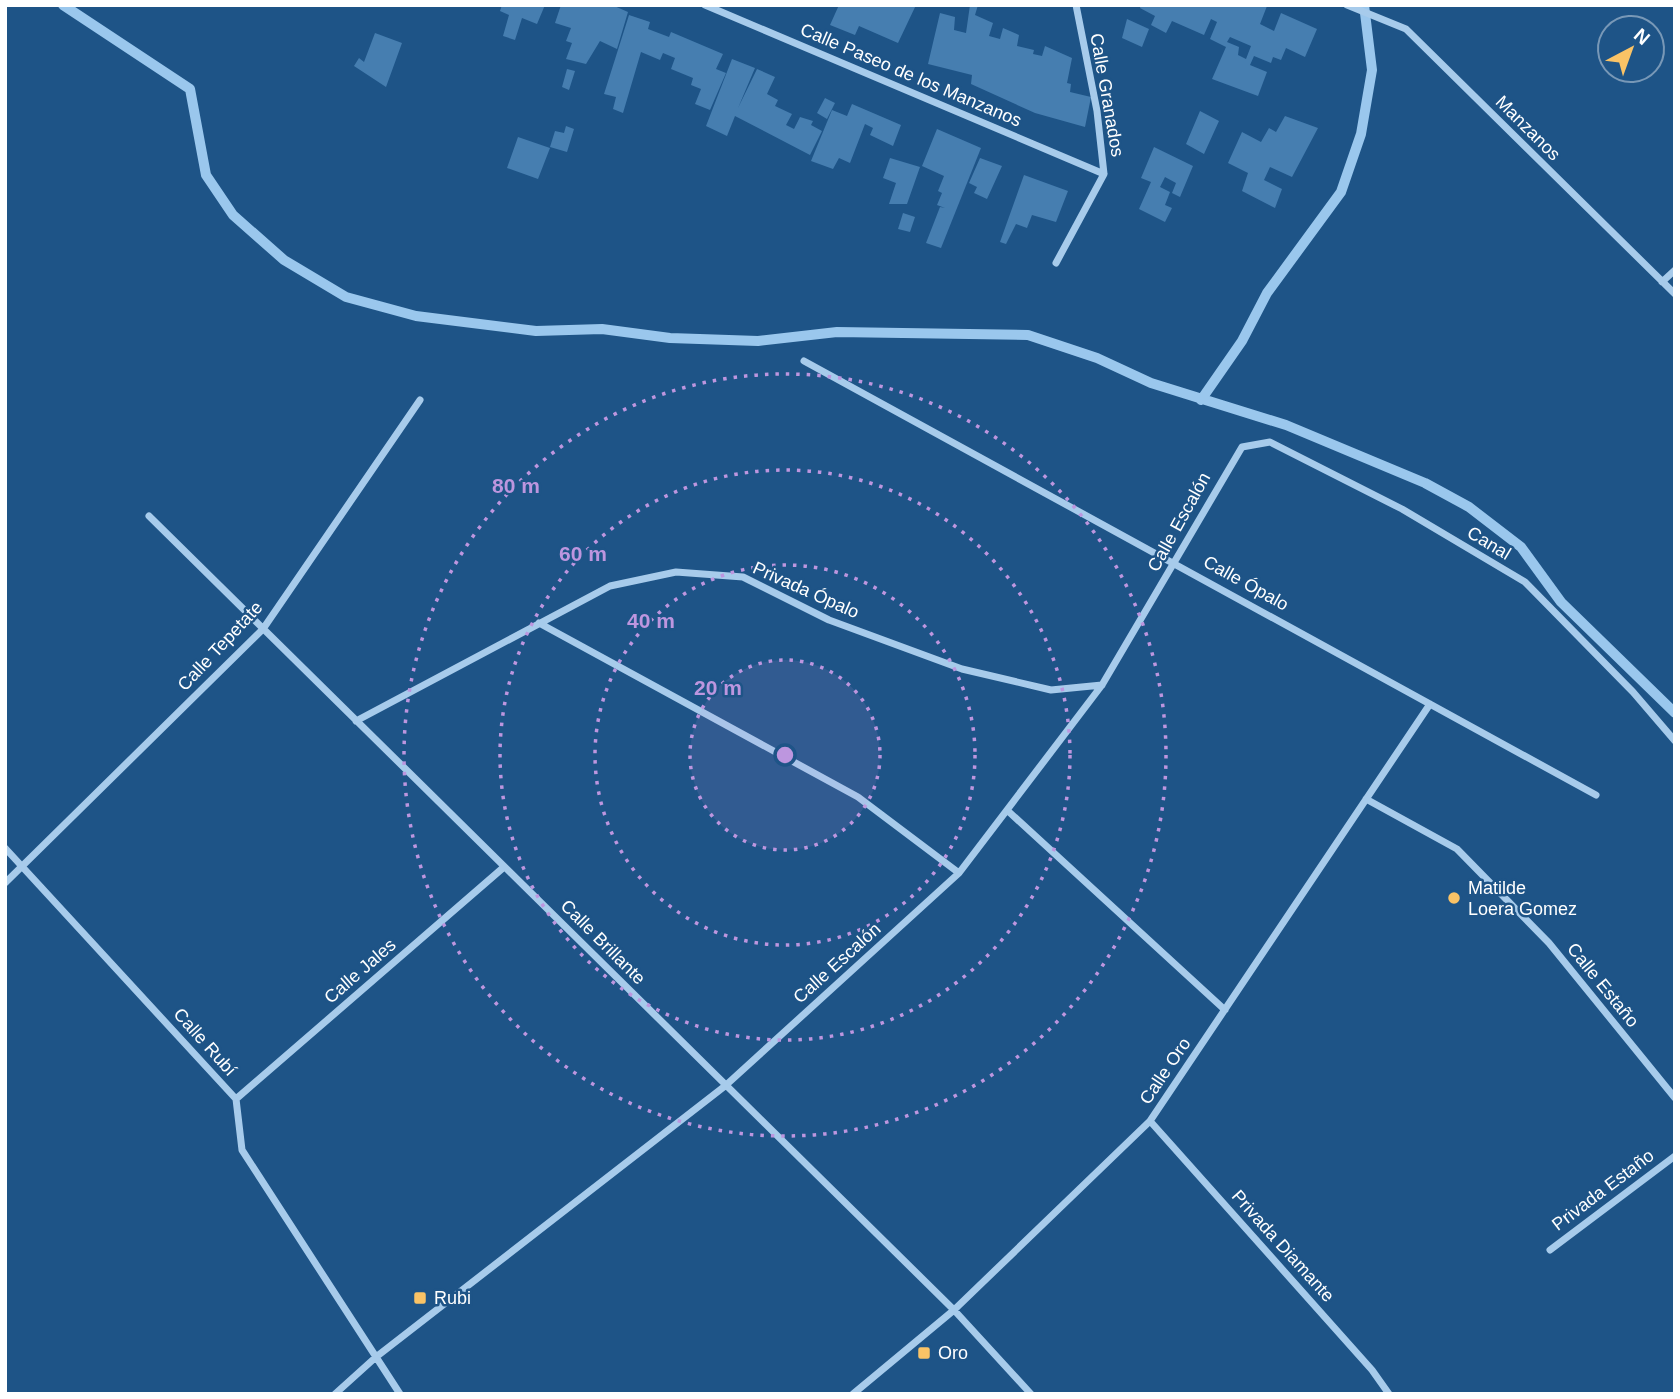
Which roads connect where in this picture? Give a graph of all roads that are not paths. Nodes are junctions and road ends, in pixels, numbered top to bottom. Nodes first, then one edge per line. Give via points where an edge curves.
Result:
1 (705, 5) edge
2 (1076, 5) edge
3 (1347, 5) edge
4 (1104, 174) junction
5 (1056, 263) dead end
6 (1675, 270) edge
7 (1662, 282) junction
8 (1675, 294) edge
9 (804, 360) dead end
10 (420, 400) dead end
11 (1242, 447) joint
12 (149, 516) dead end
13 (1176, 562) junction
14 (539, 623) junction
15 (263, 629) junction
16 (1102, 685) junction
17 (1430, 704) junction
18 (356, 721) junction
19 (1675, 741) edge
20 (1596, 795) dead end
21 (1366, 799) junction
22 (1008, 811) junction
23 (5, 848) edge
24 (23, 865) junction
25 (504, 867) junction
26 (959, 873) junction
27 (5, 883) edge
28 (1225, 1010) junction
29 (725, 1086) junction
30 (1675, 1098) edge
31 (236, 1099) junction
32 (1150, 1121) junction
33 (1675, 1156) edge
34 (1550, 1250) dead end
35 (954, 1310) junction
36 (376, 1357) junction
37 (335, 1394) edge
38 (400, 1394) edge
39 (853, 1394) edge
40 (1031, 1394) edge
41 (1389, 1394) edge

1 - 4 street, Calle Paseo de los Manzanos
2 - 4 street, Calle Granados
3 - 7 street, Manzanos via 1406,29
4 - 5 street, Calle Granados
6 - 7 street
7 - 8 street, Manzanos
9 - 13 street, Calle Ópalo
10 - 15 street, Calle Tepetate
11 - 13 street, Calle Escalón
11 - 19 street, Canal via 1270,442 1402,509 1525,582
12 - 15 street, Calle Brillante
13 - 16 street, Calle Escalón
13 - 17 street, Calle Ópalo
14 - 16 street, Privada Ópalo via 610,586 676,572 743,578 829,620 962,669 1051,690
14 - 18 street, Privada Ópalo
14 - 26 street via 858,797
15 - 18 street, Calle Brillante
15 - 24 street, Calle Tepetate
16 - 22 street, Calle Escalón
17 - 20 street, Calle Ópalo
17 - 21 street, Calle Oro
18 - 25 street, Calle Brillante
21 - 28 street, Calle Oro
21 - 30 street, Calle Estaño via 1457,849 1549,943
22 - 26 street, Calle Escalón
22 - 28 street
23 - 24 street, Calle Rubí
24 - 27 street, Calle Tepetate
24 - 31 street, Calle Rubí
25 - 29 street, Calle Brillante
25 - 31 street, Calle Jales
26 - 29 street, Calle Escalón
28 - 32 street, Calle Oro
29 - 35 street, Calle Brillante
29 - 36 street, Calle Escalón
31 - 36 street, Calle Rubí via 242,1150
32 - 35 street, Calle Oro
32 - 41 street, Privada Diamante
33 - 34 street, Privada Estaño
35 - 39 street, Calle Oro
35 - 40 street, Calle Brillante
36 - 37 street, Calle Escalón
36 - 38 street, Calle Rubí

